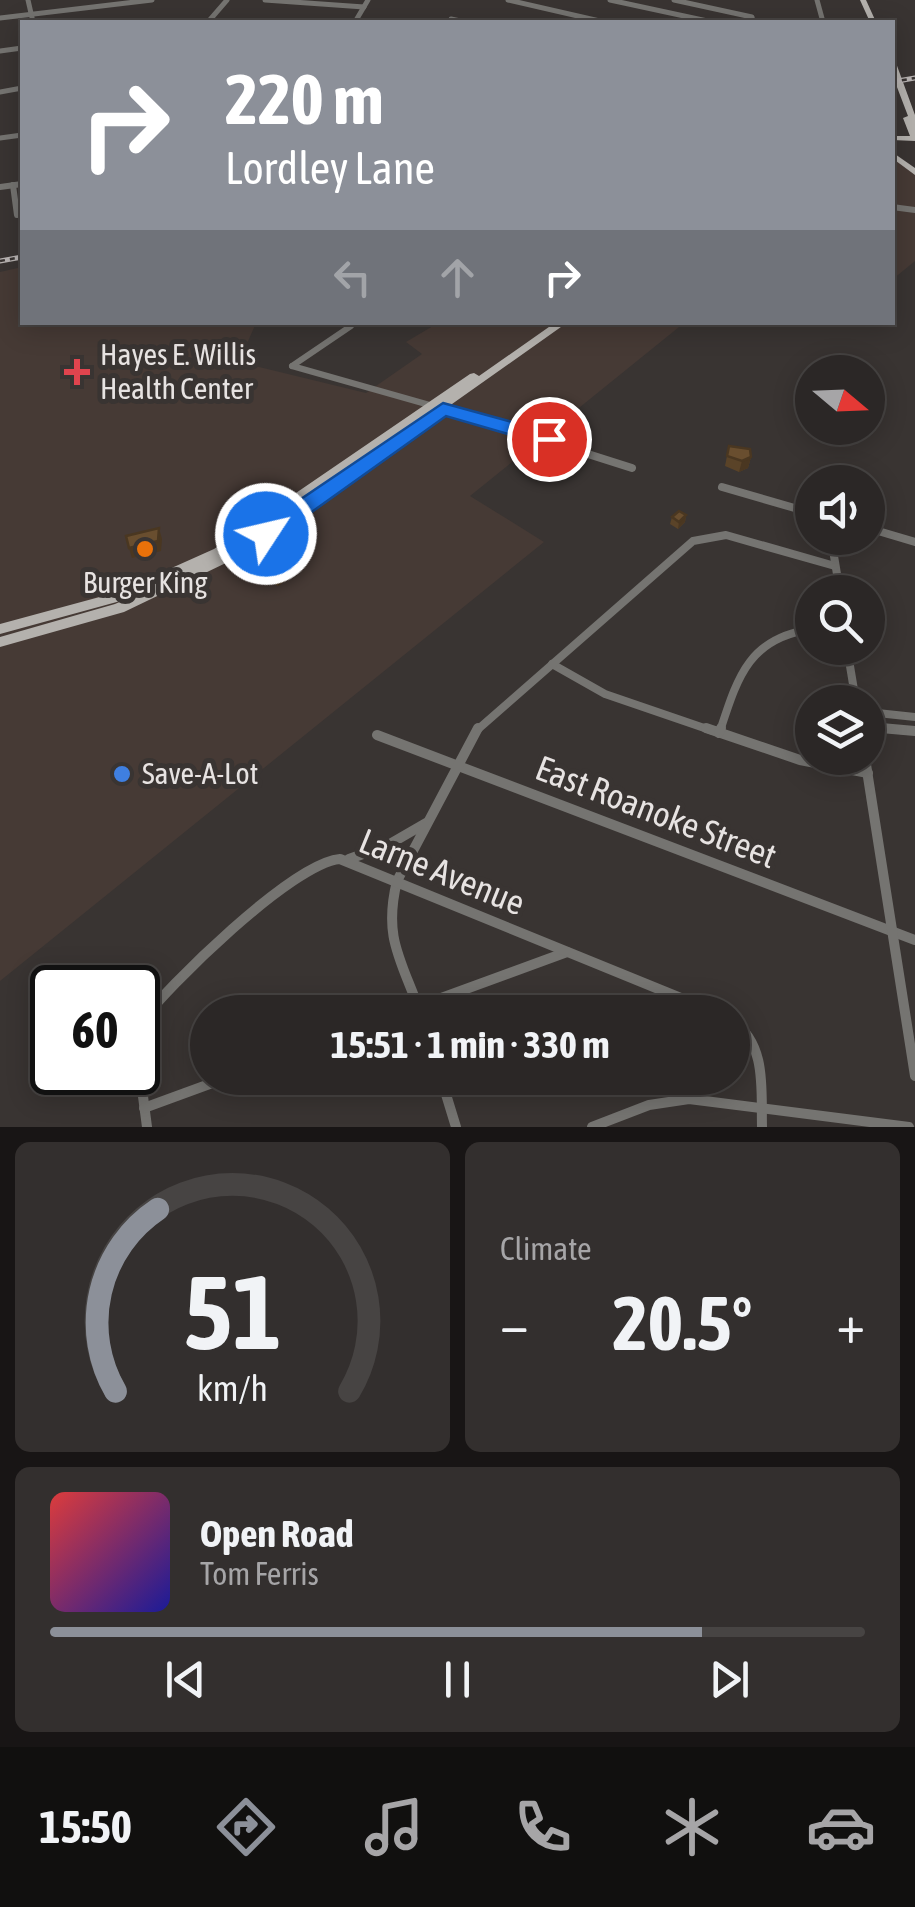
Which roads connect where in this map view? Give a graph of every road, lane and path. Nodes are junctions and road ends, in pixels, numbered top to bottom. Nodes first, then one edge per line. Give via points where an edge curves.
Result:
1 (28, 0) edge
2 (152, 0) edge
3 (227, 0) edge
4 (265, 0) edge
5 (368, 0) edge
6 (508, 0) edge
7 (610, 0) edge
8 (674, 0) edge
9 (364, 7) junction
10 (31, 14) junction
11 (0, 18) edge
12 (451, 19) dead end
13 (32, 20) edge
14 (210, 20) edge
15 (356, 20) edge
16 (456, 20) edge
17 (593, 20) edge
18 (703, 20) edge
19 (753, 20) edge
20 (898, 85) edge
21 (915, 101) edge
22 (915, 136) edge
23 (895, 156) edge
24 (915, 172) edge
25 (20, 184) edge
26 (12, 185) junction
27 (0, 187) edge
28 (17, 215) dead end
29 (545, 325) edge
30 (559, 325) edge
31 (350, 326) dead end
32 (437, 408) junction
33 (632, 468) dead end
34 (722, 487) dead end
35 (795, 508) edge
36 (885, 533) edge
37 (915, 542) edge
38 (833, 555) edge
39 (835, 566) junction
40 (837, 575) edge
41 (0, 629) edge
42 (795, 632) edge
43 (0, 642) edge
44 (552, 664) junction
45 (885, 713) edge
46 (915, 716) edge
47 (885, 728) edge
48 (915, 731) edge
49 (719, 733) junction
50 (377, 734) dead end
51 (795, 758) edge
52 (454, 765) junction
53 (868, 775) edge
54 (426, 822) junction
55 (348, 859) junction
56 (398, 881) junction
57 (894, 932) junction
58 (915, 940) edge
59 (567, 952) junction
60 (414, 995) edge
61 (457, 995) edge
62 (673, 995) edge
63 (160, 997) edge
64 (750, 1033) edge
65 (915, 1076) edge
66 (190, 1091) edge
67 (142, 1095) edge
68 (446, 1095) edge
69 (144, 1108) junction
70 (761, 1108) junction
71 (146, 1127) edge
72 (456, 1127) edge
73 (592, 1127) edge
74 (762, 1127) edge
75 (909, 1127) edge

1 - 10 street
2 - 10 street
3 - 14 street
4 - 9 street
5 - 9 street
6 - 17 street
7 - 18 street
8 - 19 street
9 - 15 street
10 - 11 street
10 - 13 street
12 - 16 street
20 - 21 main road
20 - 22 main road
23 - 24 main road
25 - 26 street
26 - 27 street
26 - 28 street
29 - 32 main road
30 - 32 main road
31 - 32 street via 292,366
32 - 33 street
32 - 41 main road via 218,552 111,599
32 - 43 main road via 226,558 119,608
34 - 35 street
36 - 37 street
38 - 39 street
39 - 40 street
39 - 44 street via 726,535 705,537
42 - 49 street via 753,651
44 - 49 street via 592,689
44 - 52 street via 485,720
45 - 46 street
47 - 48 street
49 - 51 street
50 - 52 street, East Roanoke Street
52 - 54 street
52 - 57 street, East Roanoke Street
53 - 57 street
54 - 55 street
54 - 56 street
55 - 56 street, Larne Avenue
55 - 63 street, Larne Avenue via 320,863 298,879
56 - 59 street, Larne Avenue
56 - 60 street via 390,928
57 - 58 street, East Roanoke Street
57 - 65 street
59 - 61 street
59 - 62 street, Larne Avenue
64 - 70 street
66 - 69 street
67 - 69 street
68 - 72 street
69 - 71 street
70 - 73 street via 670,1100
70 - 74 street
70 - 75 street

